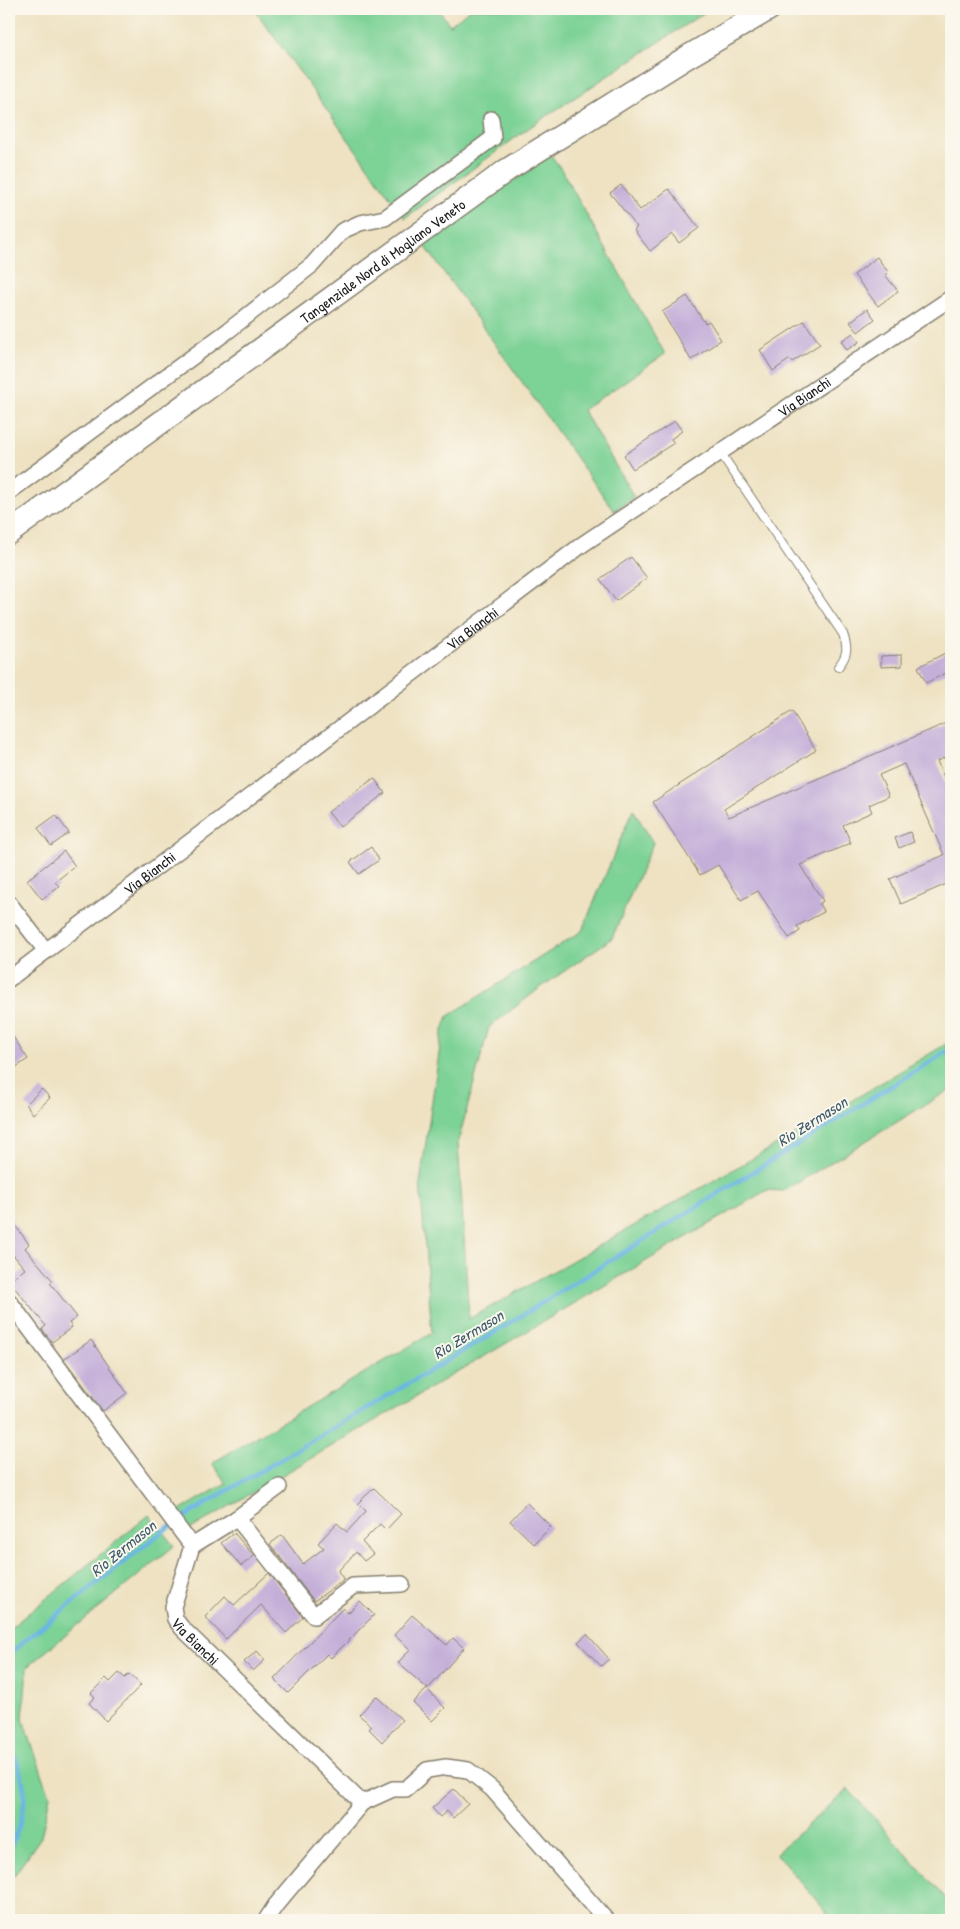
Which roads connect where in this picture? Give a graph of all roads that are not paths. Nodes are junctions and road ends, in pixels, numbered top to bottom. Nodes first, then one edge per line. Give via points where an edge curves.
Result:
1 (769, 9) edge
2 (491, 119) dead end
3 (951, 298) edge
4 (720, 452) junction
5 (9, 492) edge
6 (9, 532) edge
7 (838, 667) dead end
8 (9, 903) edge
9 (46, 951) junction
10 (9, 979) edge
11 (9, 1301) edge
12 (280, 1487) dead end
13 (237, 1518) junction
14 (189, 1541) junction
15 (402, 1584) dead end
16 (362, 1803) junction
17 (266, 1920) edge
18 (606, 1920) edge

1 - 6 main road, Tangenziale Nord di Mogliano Veneto via 508,170
2 - 5 street via 493,138 385,218 342,231 312,265
3 - 4 street, Via Bianchi
4 - 7 lane via 843,634 846,658
4 - 9 street, Via Bianchi via 583,544
8 - 9 street
9 - 10 street, Via Bianchi
11 - 14 street
12 - 13 street
13 - 14 street
13 - 15 street via 314,1616 353,1586
14 - 16 street, Via Bianchi via 173,1607 175,1619
16 - 17 street
16 - 18 street via 394,1789 406,1790 427,1770 446,1767 468,1770 492,1789

